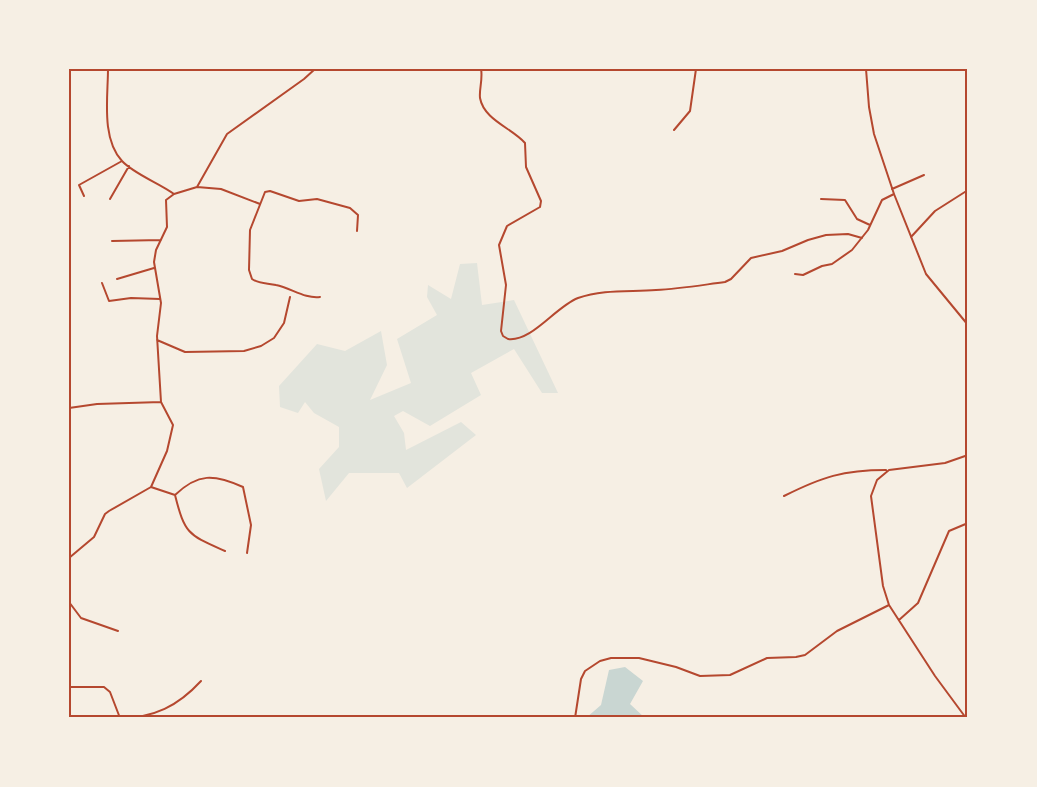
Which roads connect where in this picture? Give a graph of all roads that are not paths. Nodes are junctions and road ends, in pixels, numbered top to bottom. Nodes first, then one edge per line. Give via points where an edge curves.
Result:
1 (108, 69) edge
2 (315, 69) edge
3 (481, 69) edge
4 (696, 69) edge
5 (866, 69) edge
6 (674, 130) dead end
7 (122, 161) junction
8 (129, 166) junction
9 (924, 175) dead end
10 (197, 187) junction
11 (892, 189) junction
12 (968, 190) edge
13 (174, 194) junction
14 (894, 194) junction
15 (84, 196) dead end
16 (110, 199) dead end
17 (821, 199) dead end
18 (260, 204) junction
19 (870, 225) junction
20 (357, 231) dead end
21 (911, 237) junction
22 (862, 238) junction
23 (161, 240) junction
24 (112, 241) dead end
25 (154, 268) junction
26 (795, 274) dead end
27 (117, 279) dead end
28 (102, 283) dead end
29 (290, 297) dead end
30 (320, 297) dead end
31 (160, 298) junction
32 (968, 325) edge
33 (157, 340) junction
34 (160, 402) junction
35 (69, 408) edge
36 (968, 455) edge
37 (889, 470) junction
38 (151, 487) junction
39 (175, 495) junction
40 (784, 496) dead end
41 (968, 523) edge
42 (225, 551) dead end
43 (247, 553) dead end
44 (69, 558) edge
45 (69, 602) edge
46 (889, 604) junction
47 (898, 620) junction
48 (118, 631) dead end
49 (201, 681) dead end
50 (69, 687) edge
51 (120, 718) edge
52 (574, 718) edge
53 (966, 718) edge

1 - 7 street via 111,142
2 - 10 street via 227,134
3 - 22 street via 482,105 525,143 526,166 541,201 540,207 507,226 500,245 506,285 501,331 508,339 524,337 580,297 725,282 751,258 826,235
4 - 6 street via 690,111
5 - 11 street via 872,123
7 - 8 street
7 - 15 street via 79,185
8 - 13 street
8 - 16 street
9 - 11 street
10 - 13 street
10 - 18 street via 221,189
11 - 14 street
12 - 21 street via 935,211
13 - 23 street via 165,202 167,227
14 - 19 street via 882,200
14 - 21 street
17 - 19 street via 844,200 858,219
18 - 20 street via 270,191 299,201 317,199 350,208 358,216
18 - 30 street via 250,230 252,279
19 - 22 street
21 - 32 street via 926,274
22 - 26 street via 832,264 803,275
23 - 24 street
23 - 25 street
25 - 27 street
25 - 31 street
28 - 31 street via 109,301
29 - 33 street via 284,323 274,338 261,346 244,351 184,352
31 - 33 street
33 - 34 street
34 - 35 street
34 - 38 street via 173,430
36 - 37 street via 945,463
37 - 40 street via 852,470 822,478
37 - 46 street via 873,488 871,506
38 - 39 street
38 - 44 street via 108,511 94,537
39 - 42 street via 180,515 192,536
39 - 43 street via 190,481 205,478 243,487 251,525
41 - 47 street via 949,531 918,603
45 - 48 street via 81,618
46 - 47 street
46 - 52 street via 835,632 805,655 767,658 730,675 700,676 639,658 600,661 585,671 581,679
47 - 53 street
49 - 51 street via 187,696 153,714
50 - 51 street via 104,687 110,692

